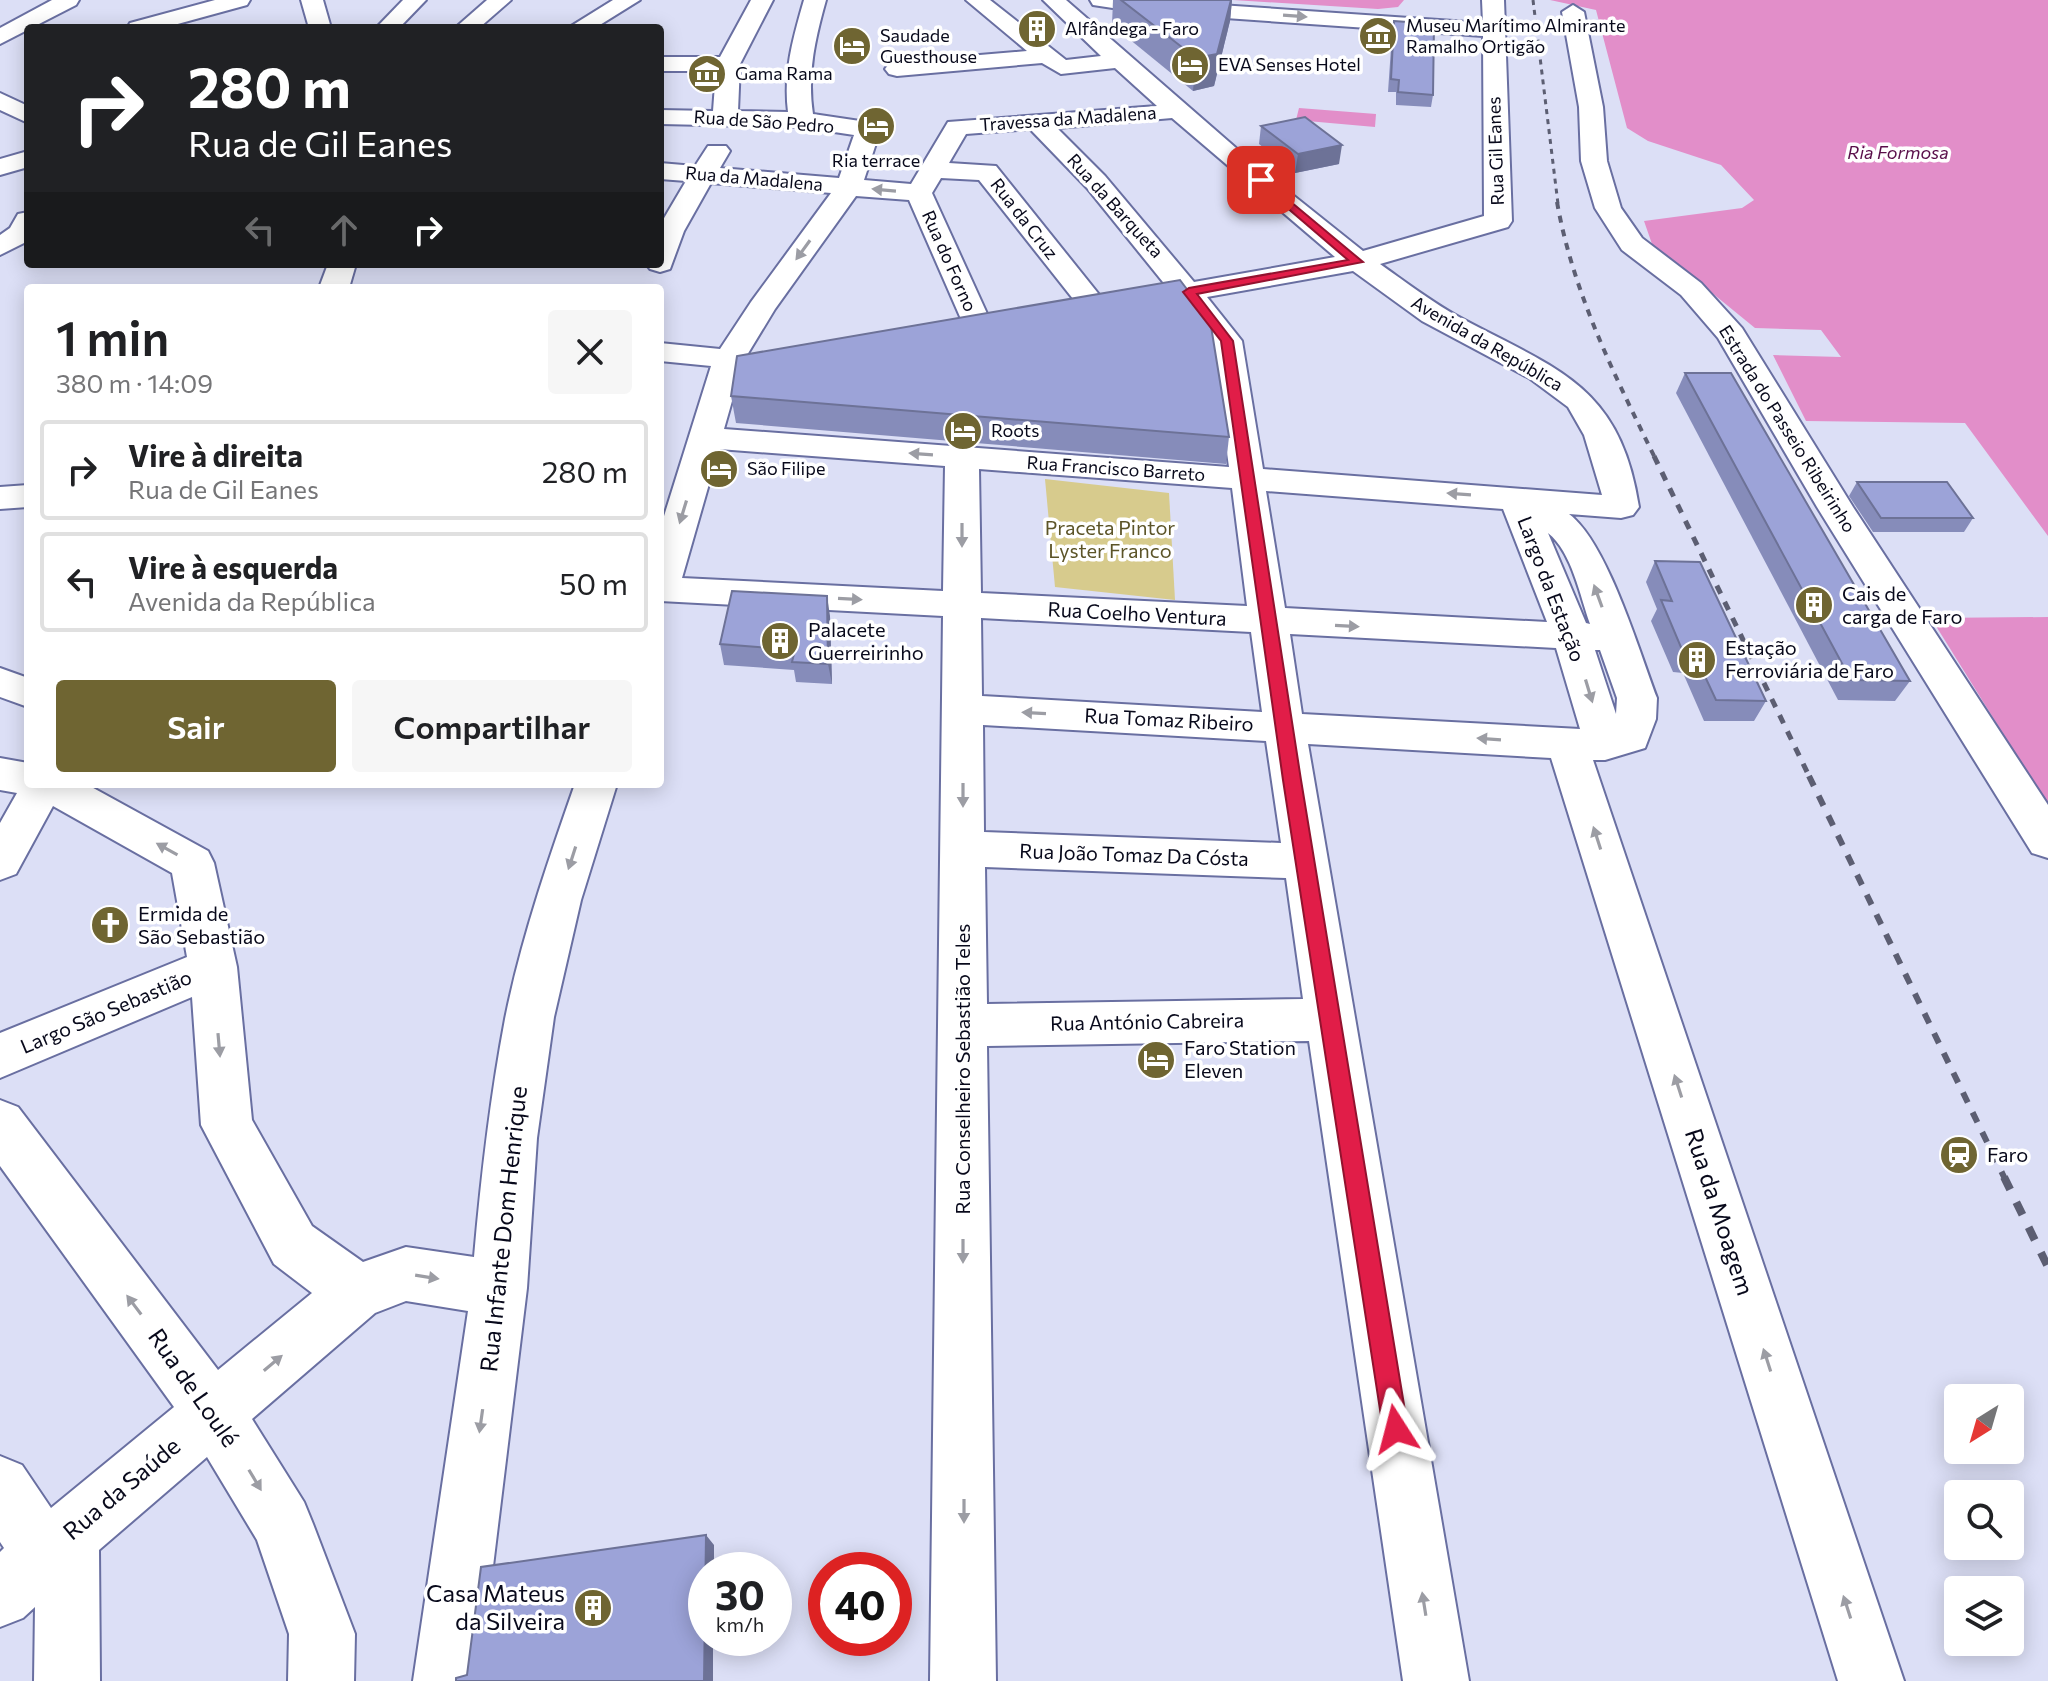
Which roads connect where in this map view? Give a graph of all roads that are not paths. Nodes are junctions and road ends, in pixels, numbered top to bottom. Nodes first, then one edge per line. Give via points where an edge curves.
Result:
1 (68, 0) edge
2 (239, 0) edge
3 (312, 0) edge
4 (415, 0) edge
5 (500, 0) edge
6 (629, 0) edge
7 (762, 0) edge
8 (815, 0) edge
9 (977, 0) edge
10 (1493, 0) edge
11 (1103, 1) edge
12 (1058, 5) edge
13 (1573, 12) dead end
14 (35, 24) edge
15 (152, 24) edge
16 (319, 24) edge
17 (391, 24) edge
18 (471, 24) edge
19 (586, 24) edge
20 (1493, 30) junction
21 (24, 32) edge
22 (5, 46) edge
23 (1047, 56) junction
24 (1121, 61) junction
25 (664, 64) edge
26 (728, 64) junction
27 (897, 69) dead end
28 (0, 100) edge
29 (1179, 110) junction
30 (24, 114) edge
31 (664, 117) edge
32 (731, 117) junction
33 (801, 120) junction
34 (1038, 123) junction
35 (24, 160) edge
36 (0, 167) edge
37 (664, 171) edge
38 (704, 175) junction
39 (926, 181) junction
40 (849, 187) junction
41 (24, 229) edge
42 (665, 231) edge
43 (0, 247) edge
44 (1357, 262) junction
45 (1189, 292) junction
46 (979, 329) edge
47 (664, 353) edge
48 (830, 355) edge
49 (728, 366) junction
50 (707, 438) junction
51 (962, 457) junction
52 (1247, 478) junction
53 (24, 496) edge
54 (0, 498) edge
55 (1517, 499) junction
56 (1621, 507) junction
57 (1583, 555) junction
58 (664, 575) edge
59 (664, 588) edge
60 (963, 605) junction
61 (1269, 622) junction
62 (1572, 637) junction
63 (1613, 638) junction
64 (0, 682) edge
65 (24, 691) edge
66 (963, 709) junction
67 (1284, 726) junction
68 (1586, 744) junction
69 (0, 774) edge
70 (24, 778) edge
71 (45, 788) edge
72 (54, 788) edge
73 (595, 788) edge
74 (2048, 841) edge
75 (963, 849) junction
76 (1305, 861) junction
77 (0, 862) edge
78 (213, 967) junction
79 (1331, 1020) junction
80 (963, 1025) junction
81 (0, 1056) edge
82 (0, 1124) edge
83 (499, 1288) junction
84 (357, 1292) junction
85 (214, 1413) junction
86 (0, 1487) edge
87 (56, 1544) junction
88 (0, 1595) edge
89 (67, 1681) edge
90 (321, 1681) edge
91 (446, 1681) edge
92 (963, 1681) edge
93 (1436, 1681) edge
94 (1871, 1681) edge

1 - 14 street
2 - 15 street
3 - 16 street
4 - 17 street
5 - 18 street
6 - 19 street
7 - 26 street
8 - 33 street via 797,88
9 - 23 street
10 - 20 street, Rua Gil Eanes
11 - 12 street via 1100,9
11 -> 20 street
12 - 24 street, Avenida da República
13 - 74 street, Estrada do Passeio Ribeirinho via 1591,107 1594,161 1608,208 1632,244 1691,289 1731,334
20 - 44 street, Rua Gil Eanes via 1498,221
21 - 22 street
23 - 24 street via 1061,67
23 - 27 street
24 - 29 street, Avenida da República
25 - 26 street
26 - 32 street
28 - 30 street
29 - 34 street, Travessa da Madalena
29 - 44 street, Avenida da República
31 - 32 street, Rua de São Pedro
32 - 33 street, Rua de São Pedro
32 - 38 street
33 - 40 street, Rua de São Pedro via 869,128
34 - 39 street, Travessa da Madalena via 957,127
34 - 45 street, Rua da Barqueta
35 - 36 street
37 - 38 street, Rua da Madalena
38 - 40 street, Rua da Madalena
38 - 42 street
39 -> 40 street, Rua da Madalena
39 - 45 street, Rua da Cruz via 987,172 1081,311
39 - 46 street, Rua do Forno
40 -> 49 street via 761,308
41 - 43 street
44 - 45 street
44 - 56 street, Avenida da República via 1436,317 1539,370 1582,403 1620,490
45 - 52 street, Rua da Barqueta via 1227,341
47 - 49 street
48 - 49 street
49 - 50 street
51 -> 50 street, Rua Francisco Barreto
50 -> 58 street
51 - 52 street, Rua Francisco Barreto
51 -> 60 street, Rua Conselheiro Sebastião Teles
55 -> 52 street, Rua Francisco Barreto
52 - 61 street, Rua da Barqueta
53 - 54 street
55 - 56 street, Rua Francisco Barreto
55 - 57 street, Largo da Estação via 1570,532
55 - 62 street, Largo da Estação
56 - 57 street via 1613,522 1592,534
63 -> 57 street, Largo da Estação
59 -> 60 street, Rua Coelho Ventura
60 - 61 street, Rua Coelho Ventura
60 - 66 street, Rua Conselheiro Sebastião Teles
61 -> 62 street, Rua Coelho Ventura
61 - 67 street, Rua da Barqueta
62 - 63 street, Rua Coelho Ventura
62 -> 68 street, Largo da Estação
63 - 68 street, Largo da Estação via 1637,698 1636,719 1630,737
64 - 65 street
67 -> 66 street, Rua Tomaz Ribeiro
66 -> 75 street, Rua Conselheiro Sebastião Teles
68 -> 67 street, Rua Tomaz Ribeiro
67 - 76 street, Rua da Barqueta
94 -> 68 street, Rua da Moagem
69 - 70 street
71 - 77 street
78 -> 72 street via 192,863
73 -> 83 street, Rua Infante Dom Henrique via 558,900 530,1017 511,1138
75 - 76 street, Rua João Tomaz Da Cósta
75 - 80 street, Rua Conselheiro Sebastião Teles
76 - 79 street, Rua da Barqueta
78 - 81 street, Largo São Sebastião
78 -> 84 street via 227,1125 293,1245
79 - 80 street, Rua António Cabreira
93 -> 79 street, Rua da Barqueta
80 -> 92 street, Rua Conselheiro Sebastião Teles
85 -> 82 street, Rua de Loulé
84 -> 83 street via 406,1274
83 -> 91 street, Rua Infante Dom Henrique
85 -> 84 street, Rua da Saúde
85 - 87 street, Rua da Saúde
85 -> 90 street, Rua de Loulé via 282,1524 322,1634
86 - 87 street
87 - 88 street, Rua da Saúde
87 - 89 street

